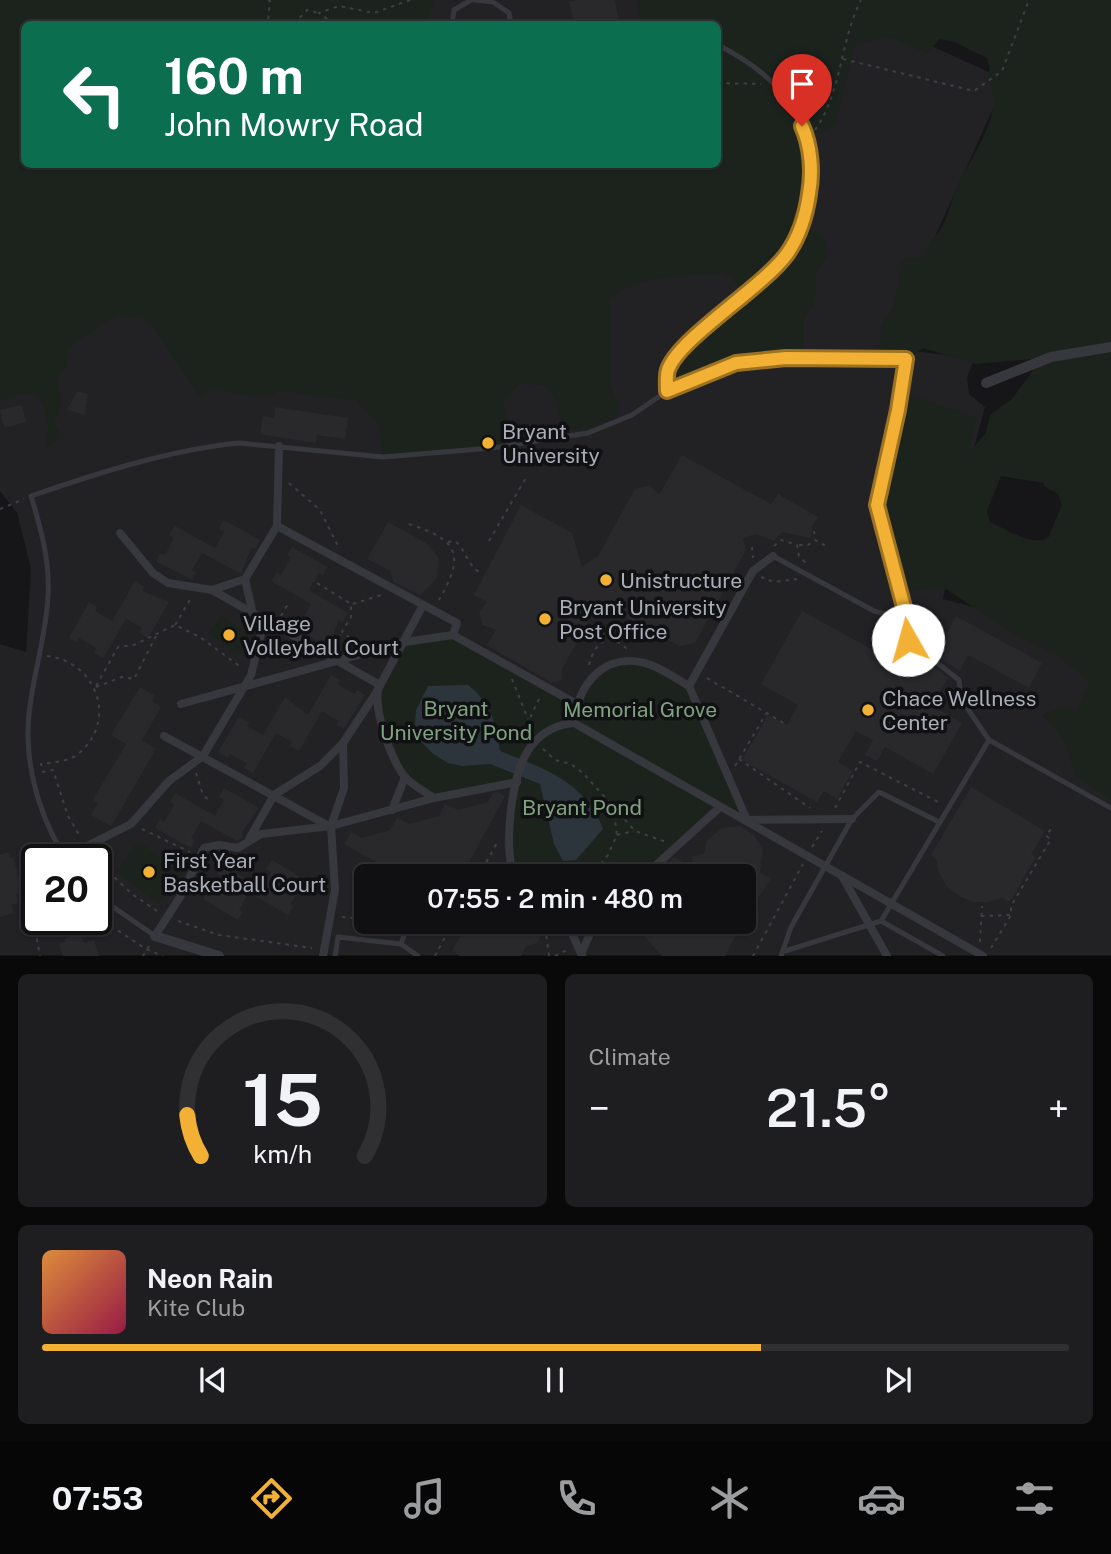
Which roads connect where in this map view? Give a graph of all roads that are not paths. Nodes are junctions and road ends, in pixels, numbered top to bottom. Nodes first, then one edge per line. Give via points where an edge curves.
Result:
1 (473, 0) edge
2 (452, 21) edge
3 (510, 21) edge
4 (721, 47) edge
5 (1111, 347) edge
6 (986, 383) dead end
7 (667, 391) junction
8 (279, 446) junction
9 (277, 526) junction
10 (120, 533) dead end
11 (773, 556) joint
12 (246, 579) junction
13 (212, 590) junction
14 (424, 605) junction
15 (252, 610) junction
16 (905, 611) junction
17 (264, 621) junction
18 (453, 635) junction
19 (405, 642) junction
20 (341, 661) junction
21 (689, 686) junction
22 (242, 689) junction
23 (378, 689) junction
24 (575, 703) junction
25 (181, 704) dead end
26 (574, 723) junction
27 (164, 736) dead end
28 (989, 740) junction
29 (342, 743) junction
30 (203, 756) junction
31 (405, 777) junction
32 (517, 782) junction
33 (274, 795) junction
34 (434, 798) junction
35 (720, 807) junction
36 (1111, 808) edge
37 (392, 810) junction
38 (852, 819) junction
39 (747, 820) junction
40 (939, 822) junction
41 (331, 826) junction
42 (247, 842) junction
43 (58, 844) edge
44 (94, 844) edge
45 (509, 864) edge
46 (657, 864) edge
47 (825, 866) junction
48 (841, 875) junction
49 (892, 903) junction
50 (112, 906) edge
51 (881, 921) junction
52 (868, 926) junction
53 (405, 934) edge
54 (572, 934) edge
55 (589, 934) edge
56 (155, 936) junction
57 (401, 944) junction
58 (580, 951) edge
59 (783, 953) edge
60 (983, 955) edge
61 (219, 956) edge
62 (323, 956) edge
63 (335, 956) edge
64 (418, 956) edge
65 (887, 956) edge
66 (943, 956) edge

1 - 2 lane via 454,10
1 - 3 lane via 493,2 509,13
4 - 7 lane via 772,82 797,112 808,140 810,194 806,216 788,253 760,284 687,344 668,369
5 - 6 street via 1051,357
7 - 8 lane via 632,415 588,433 540,441 383,457
7 - 16 lane via 736,363 786,358 906,359 877,505
8 - 9 street
8 - 43 lane via 216,445 31,496 46,544 48,596 28,739 36,789
9 - 12 street
9 - 14 street
10 - 13 street via 168,583
11 - 16 lane via 874,611 889,615
11 - 21 street via 753,571
12 - 13 street
12 - 15 street
13 - 15 street
14 - 18 street via 457,623
14 - 19 street
15 - 17 street
16 - 28 lane via 908,640 959,680 961,699
17 - 20 street
17 - 22 street via 251,675
18 - 19 street
18 - 24 street
19 - 20 street
19 - 23 street
20 - 22 street
20 - 23 street
21 - 24 street via 650,665 631,661 606,666 587,680
21 - 39 street
22 - 25 street
22 - 30 street
23 - 29 street
23 - 31 street via 385,738
24 - 26 street
26 - 32 street via 558,724 534,743
26 - 35 street
27 - 30 street
28 - 36 lane
28 - 40 lane
29 - 33 street via 320,766
29 - 41 street via 344,788
30 - 33 street
30 - 44 street via 169,781 131,824
31 - 34 street
31 - 37 street
32 - 34 street
32 - 45 street
33 - 41 street
33 - 42 street
34 - 37 street
35 - 39 street
35 - 46 street
37 - 41 street
38 - 39 street
38 - 40 lane via 879,792
38 - 47 lane
39 - 47 street
40 - 49 lane
41 - 42 street via 261,834
41 - 62 street via 335,890
42 - 56 street via 238,848 204,848
47 - 48 street
47 - 59 lane via 791,927
48 - 49 street
48 - 52 street
49 - 51 lane
49 - 60 street
50 - 56 lane
51 - 52 lane
51 - 66 lane
52 - 59 lane
52 - 65 street
53 - 57 lane
54 - 58 street
55 - 58 street
56 - 61 street
57 - 63 lane via 338,937
57 - 64 lane

